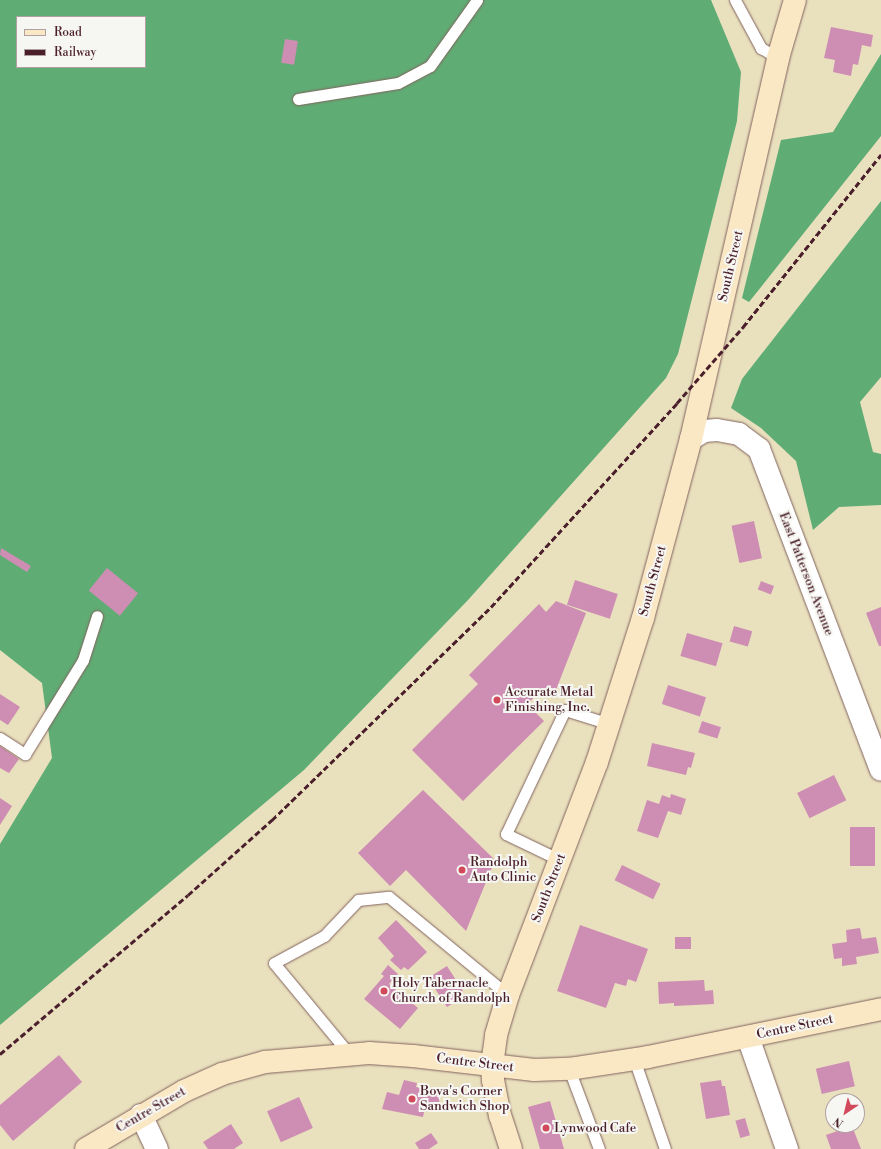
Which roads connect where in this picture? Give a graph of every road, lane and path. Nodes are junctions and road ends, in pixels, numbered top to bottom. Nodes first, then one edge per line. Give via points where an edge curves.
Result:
1 (477, 0) edge
2 (735, 0) edge
3 (795, 0) edge
4 (778, 58) junction
5 (298, 99) dead end
6 (691, 439) junction
7 (98, 616) dead end
8 (610, 724) junction
9 (0, 738) edge
10 (881, 770) edge
11 (560, 860) junction
12 (508, 995) junction
13 (881, 1009) edge
14 (748, 1037) junction
15 (350, 1055) junction
16 (634, 1059) junction
17 (492, 1065) junction
18 (569, 1069) junction
19 (142, 1115) junction
20 (86, 1149) edge
21 (157, 1149) edge
22 (511, 1149) edge
23 (599, 1149) edge
24 (665, 1149) edge
25 (787, 1149) edge

1 - 5 lane via 430,66 398,83
2 - 4 lane via 761,48
3 - 4 main road, South Street
4 - 6 main road, South Street
6 - 8 main road, South Street via 644,618
6 - 10 street, East Patterson Avenue via 704,431 717,430 739,434 759,449
7 - 9 lane via 83,660 25,754
8 - 11 main road, South Street
8 - 11 lane via 565,710 506,834
11 - 12 main road, South Street
12 - 15 lane via 389,897 358,900 324,936 274,963
12 - 17 main road, South Street via 496,1035
13 - 14 main road, Centre Street
14 - 16 main road, Centre Street
14 - 25 street
15 - 17 main road, Centre Street via 413,1056
15 - 19 main road, Centre Street via 286,1059 243,1067 184,1090
16 - 18 main road, Centre Street
16 - 24 lane
17 - 18 main road, Centre Street via 534,1070
17 - 22 main road, South Street via 496,1096
18 - 23 lane
19 - 20 main road, Centre Street
19 - 21 street

